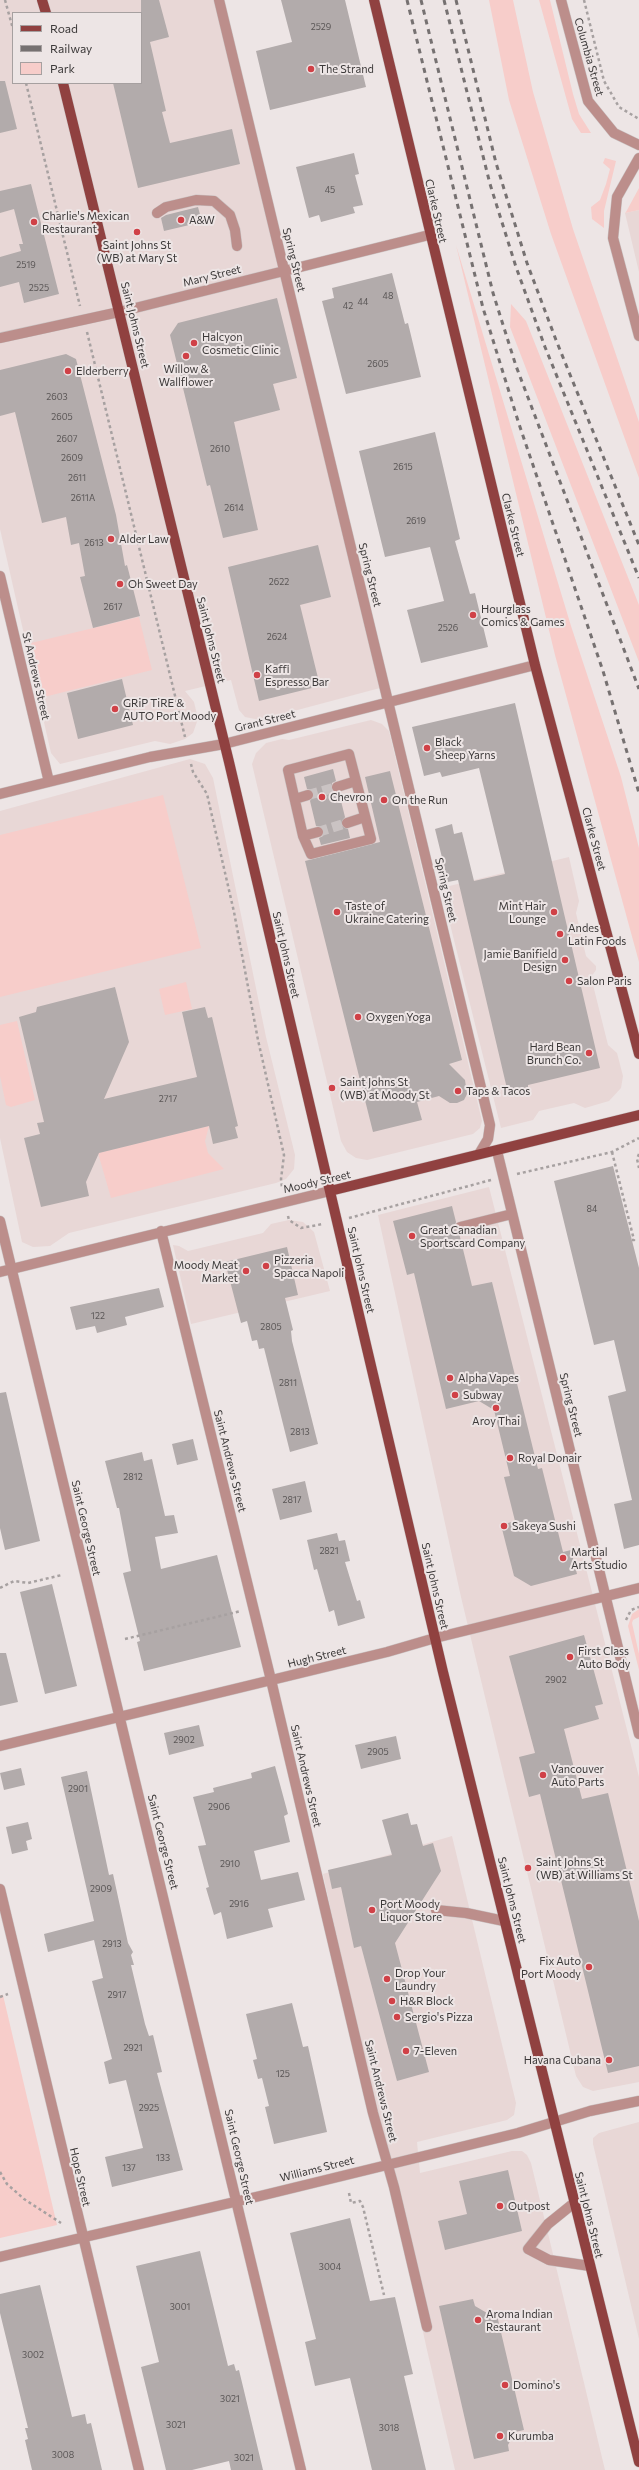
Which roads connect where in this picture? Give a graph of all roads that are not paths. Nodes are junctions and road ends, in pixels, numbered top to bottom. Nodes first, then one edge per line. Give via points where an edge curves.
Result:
1 (42, 0) edge
2 (219, 0) edge
3 (374, 0) edge
4 (561, 0) edge
5 (46, 12) edge
6 (63, 84) edge
7 (639, 145) edge
8 (639, 158) edge
9 (157, 213) dead end
10 (429, 235) junction
11 (237, 246) dead end
12 (284, 270) junction
13 (119, 312) junction
14 (639, 336) edge
15 (0, 338) edge
16 (0, 576) edge
17 (535, 665) junction
18 (388, 701) junction
19 (224, 744) junction
20 (49, 782) junction
21 (356, 782) junction
22 (337, 787) tunnel mouth
23 (0, 794) edge
24 (308, 795) tunnel mouth
25 (295, 799) junction
26 (366, 817) junction
27 (346, 823) tunnel mouth
28 (318, 832) tunnel mouth
29 (303, 836) junction
30 (639, 1054) edge
31 (639, 1115) edge
32 (496, 1150) junction
33 (479, 1154) junction
34 (330, 1191) junction
35 (512, 1214) junction
36 (0, 1221) edge
37 (460, 1227) dead end
38 (161, 1231) junction
39 (12, 1269) junction
40 (0, 1272) edge
41 (639, 1588) edge
42 (605, 1596) junction
43 (435, 1638) junction
44 (271, 1680) junction
45 (634, 1696) edge
46 (121, 1717) junction
47 (639, 1734) edge
48 (0, 1746) edge
49 (0, 1888) edge
50 (436, 1910) dead end
51 (504, 1921) junction
52 (639, 2101) edge
53 (554, 2122) junction
54 (387, 2164) junction
55 (238, 2201) junction
56 (574, 2203) junction
57 (82, 2238) junction
58 (0, 2257) edge
59 (590, 2266) junction
60 (427, 2327) dead end
61 (639, 2462) edge
62 (138, 2470) edge
63 (301, 2470) edge

1 - 5 main road
2 - 12 street, Spring Street
3 - 10 main road, Clarke Street
4 - 7 street, Columbia Street via 588,101 614,133
6 - 13 main road, Saint Johns Street
8 - 14 street via 617,197 613,238
9 - 11 street via 166,206 196,200 214,201 230,215
10 - 12 street, Mary Street
10 - 17 main road, Clarke Street
12 - 13 street, Mary Street
12 - 18 street, Spring Street
13 - 15 street, Mary Street
13 - 19 main road, Saint Johns Street
16 - 20 street, St Andrews Street
17 - 18 street, Grant Street
17 - 30 main road, Clarke Street
18 - 19 street, Grant Street
18 - 33 street, Spring Street via 490,1125 488,1139
19 - 20 street, Grant Street via 150,757
19 - 34 main road, Saint Johns Street
20 - 23 street, Grant Street
21 - 22 street
21 - 25 street via 349,754 288,770
21 - 26 street
24 - 25 street
25 - 29 street
26 - 27 street
26 - 29 street via 371,839 311,854
28 - 29 street
31 - 32 main road, Moody Street
32 - 33 main road, Moody Street
32 - 35 street, Spring Street
33 - 34 main road, Moody Street
34 - 38 street, Moody Street
34 - 43 main road, Saint Johns Street
35 - 37 street
35 - 42 street, Spring Street
36 - 39 street, Saint George Street
38 - 39 street, Moody Street
38 - 44 street, Saint Andrews Street
39 - 40 street, Moody Street
39 - 46 street, Saint George Street
41 - 42 street, Hugh Street
42 - 43 street, Hugh Street
42 - 45 street, Spring Street
43 - 44 street, Hugh Street
43 - 51 main road, Saint Johns Street
44 - 46 street, Hugh Street
44 - 54 street, Saint Andrews Street
45 - 47 street, Spring Street
46 - 48 street, Hugh Street
46 - 55 street, Saint George Street
49 - 57 street, Hope Street
50 - 51 street
51 - 53 main road, Saint Johns Street
52 - 53 street, Williams Street via 590,2111
53 - 54 street, Williams Street
53 - 56 main road, Saint Johns Street
54 - 55 street, Williams Street
54 - 60 street, Saint Andrews Street
55 - 57 street, Williams Street
55 - 63 street, Saint George Street
56 - 59 main road, Saint Johns Street
56 - 59 street via 548,2224 528,2249 549,2260
57 - 58 street, Williams Street
57 - 62 street, Hope Street
59 - 61 main road, Saint Johns Street

